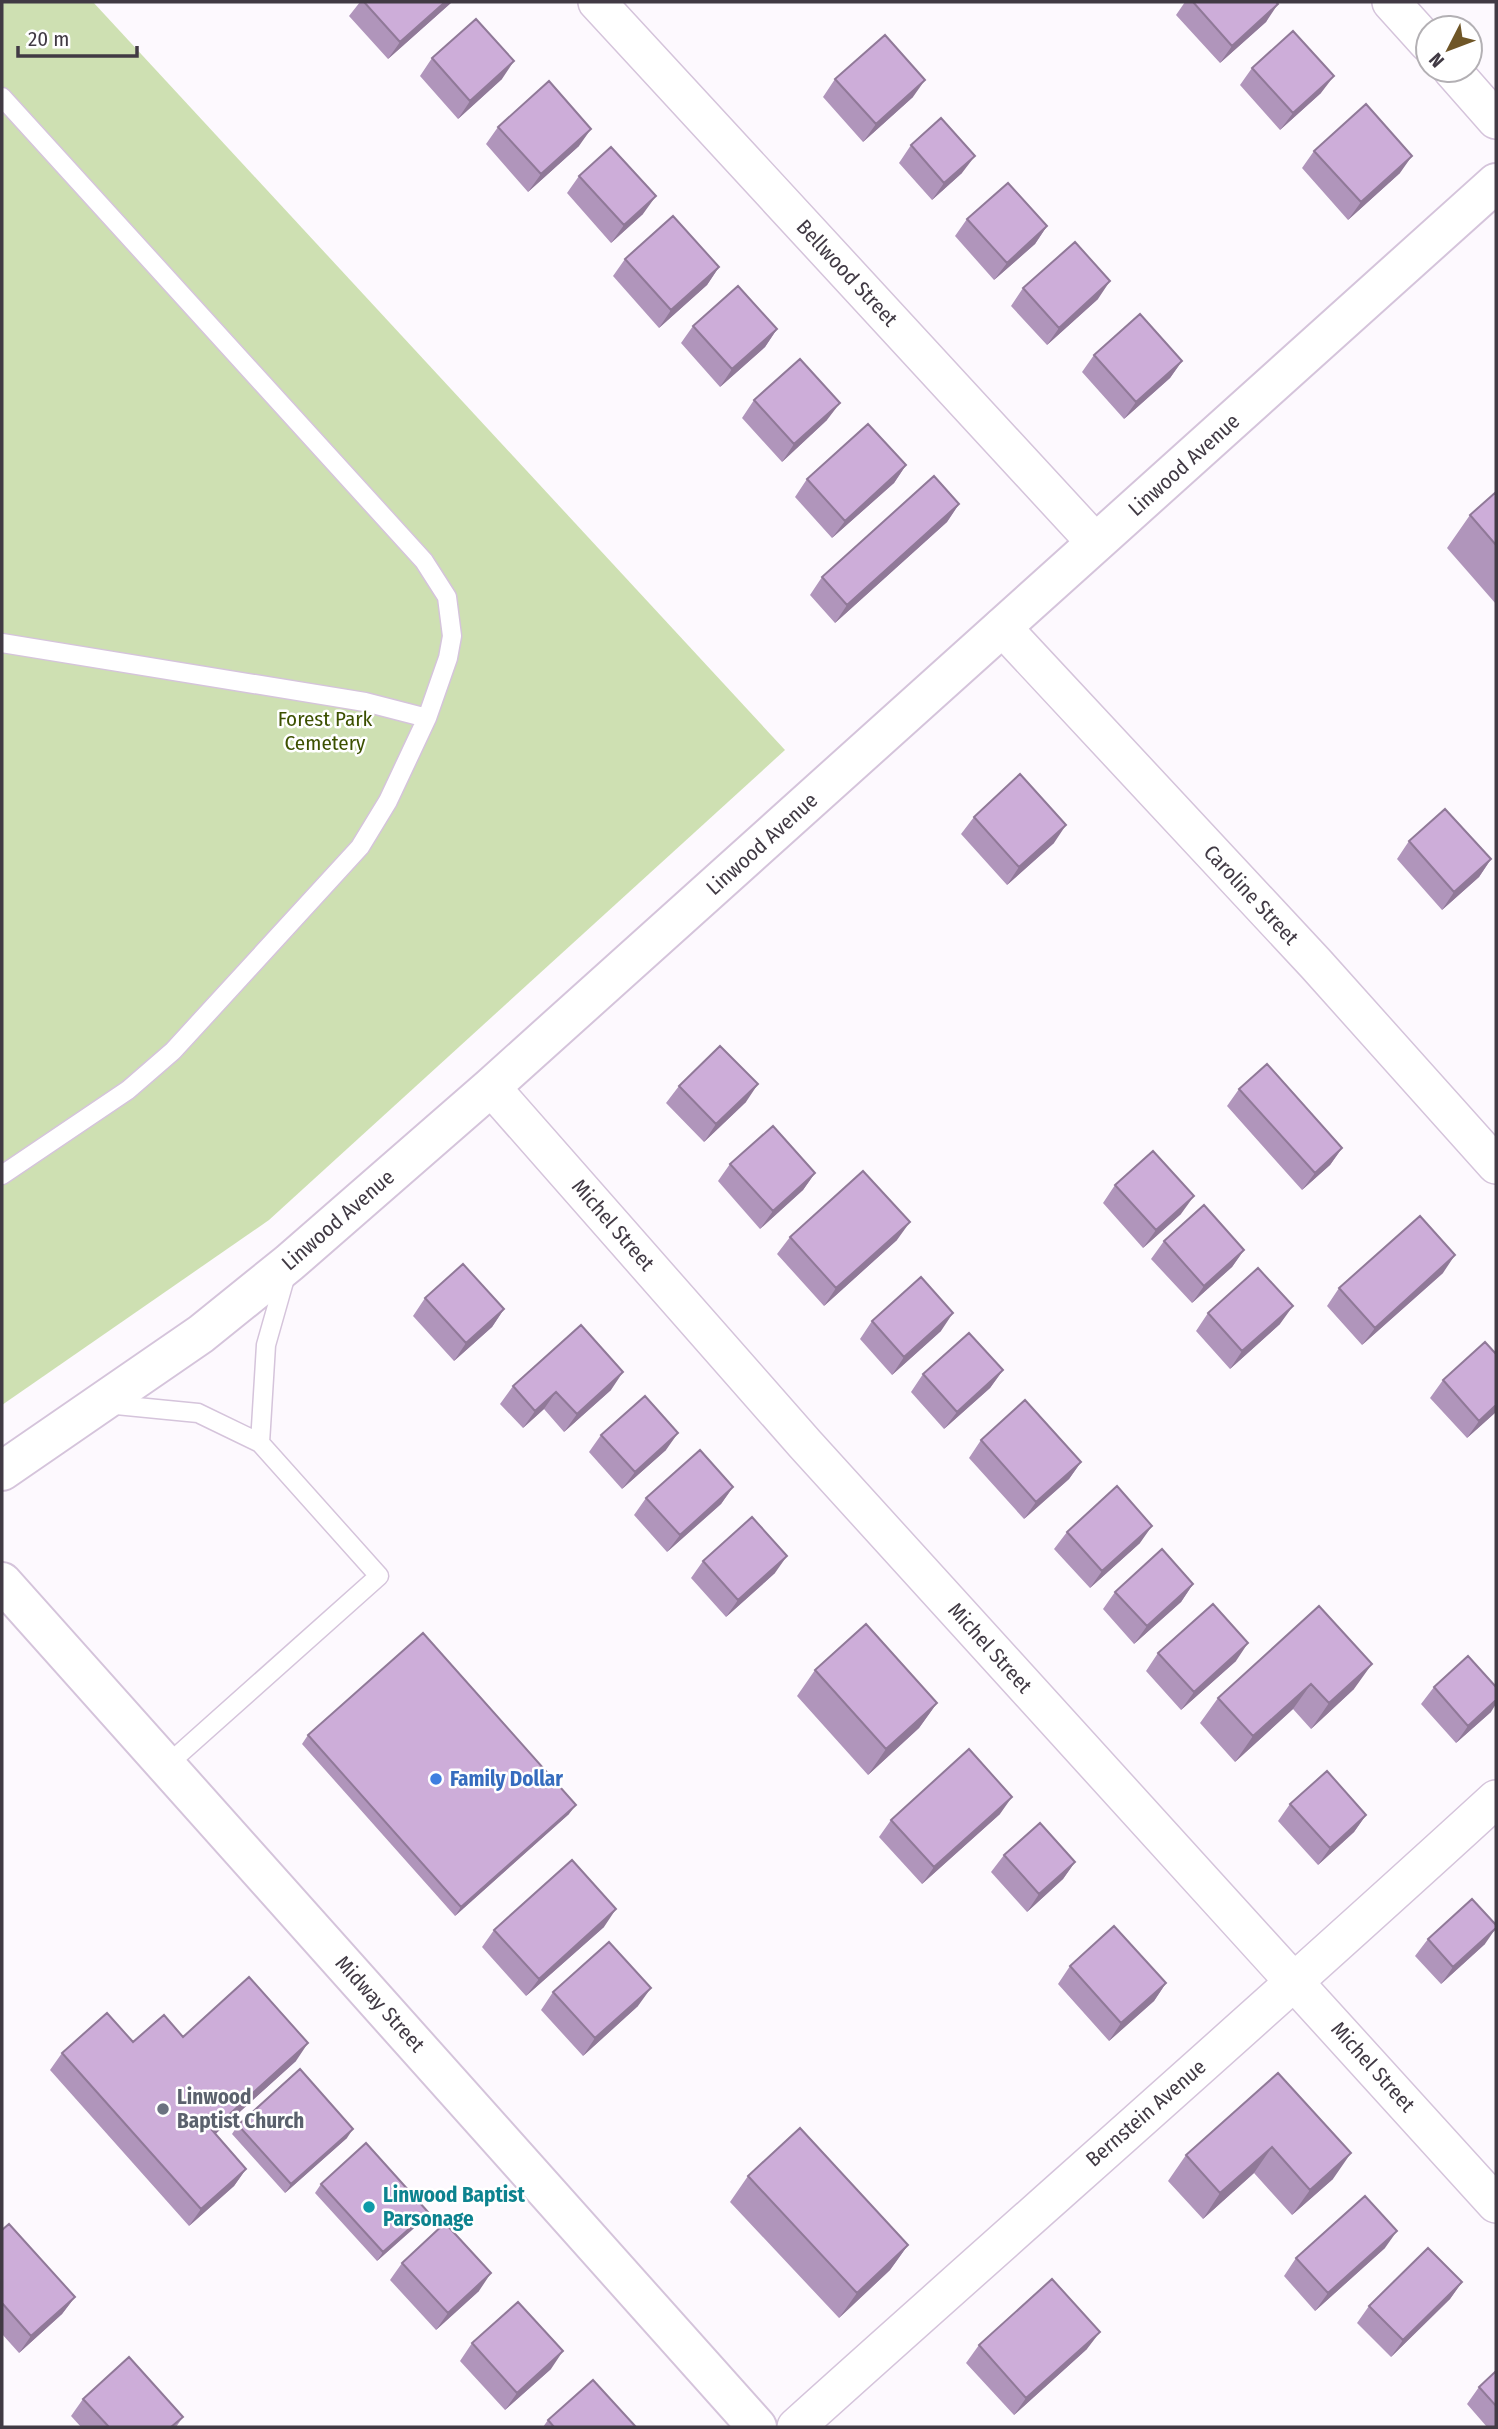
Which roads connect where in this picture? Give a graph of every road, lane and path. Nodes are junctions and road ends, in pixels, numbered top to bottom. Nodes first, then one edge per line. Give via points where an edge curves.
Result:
1 (597, 2) edge
2 (1391, 2) edge
3 (1414, 27) edge
4 (1464, 84) edge
5 (2, 97) edge
6 (1496, 120) edge
7 (1496, 183) edge
8 (1096, 543) junction
9 (1002, 627) junction
10 (2, 643) edge
11 (427, 718) junction
12 (491, 1087) junction
13 (1496, 1165) edge
14 (2, 1175) edge
15 (289, 1262) junction
16 (102, 1404) junction
17 (260, 1443) junction
18 (2, 1471) edge
19 (2, 1582) edge
20 (167, 1765) junction
21 (1496, 1799) edge
22 (1297, 1982) junction
23 (1496, 2204) edge
24 (757, 2427) edge
25 (796, 2427) edge

1 - 8 street, Bellwood Street
2 - 3 street
4 - 6 street
5 - 11 lane via 438,579 447,597 452,636
7 - 8 main road, Linwood Avenue
8 - 9 main road, Linwood Avenue
9 - 12 main road, Linwood Avenue
9 - 13 street, Caroline Street via 1317,964
10 - 11 lane via 365,702
11 - 14 lane via 388,801 360,847 194,1030 128,1090
12 - 15 main road, Linwood Avenue
12 - 22 street, Michel Street via 805,1444
15 - 16 main road, Linwood Avenue via 201,1334
15 - 17 lane via 267,1345
16 - 17 lane via 198,1413
16 - 18 main road, Linwood Avenue
17 - 20 lane via 379,1576
19 - 20 main road, Midway Street
20 - 24 main road, Midway Street
21 - 22 street, Bernstein Avenue
22 - 23 street, Michel Street
22 - 25 street, Bernstein Avenue

